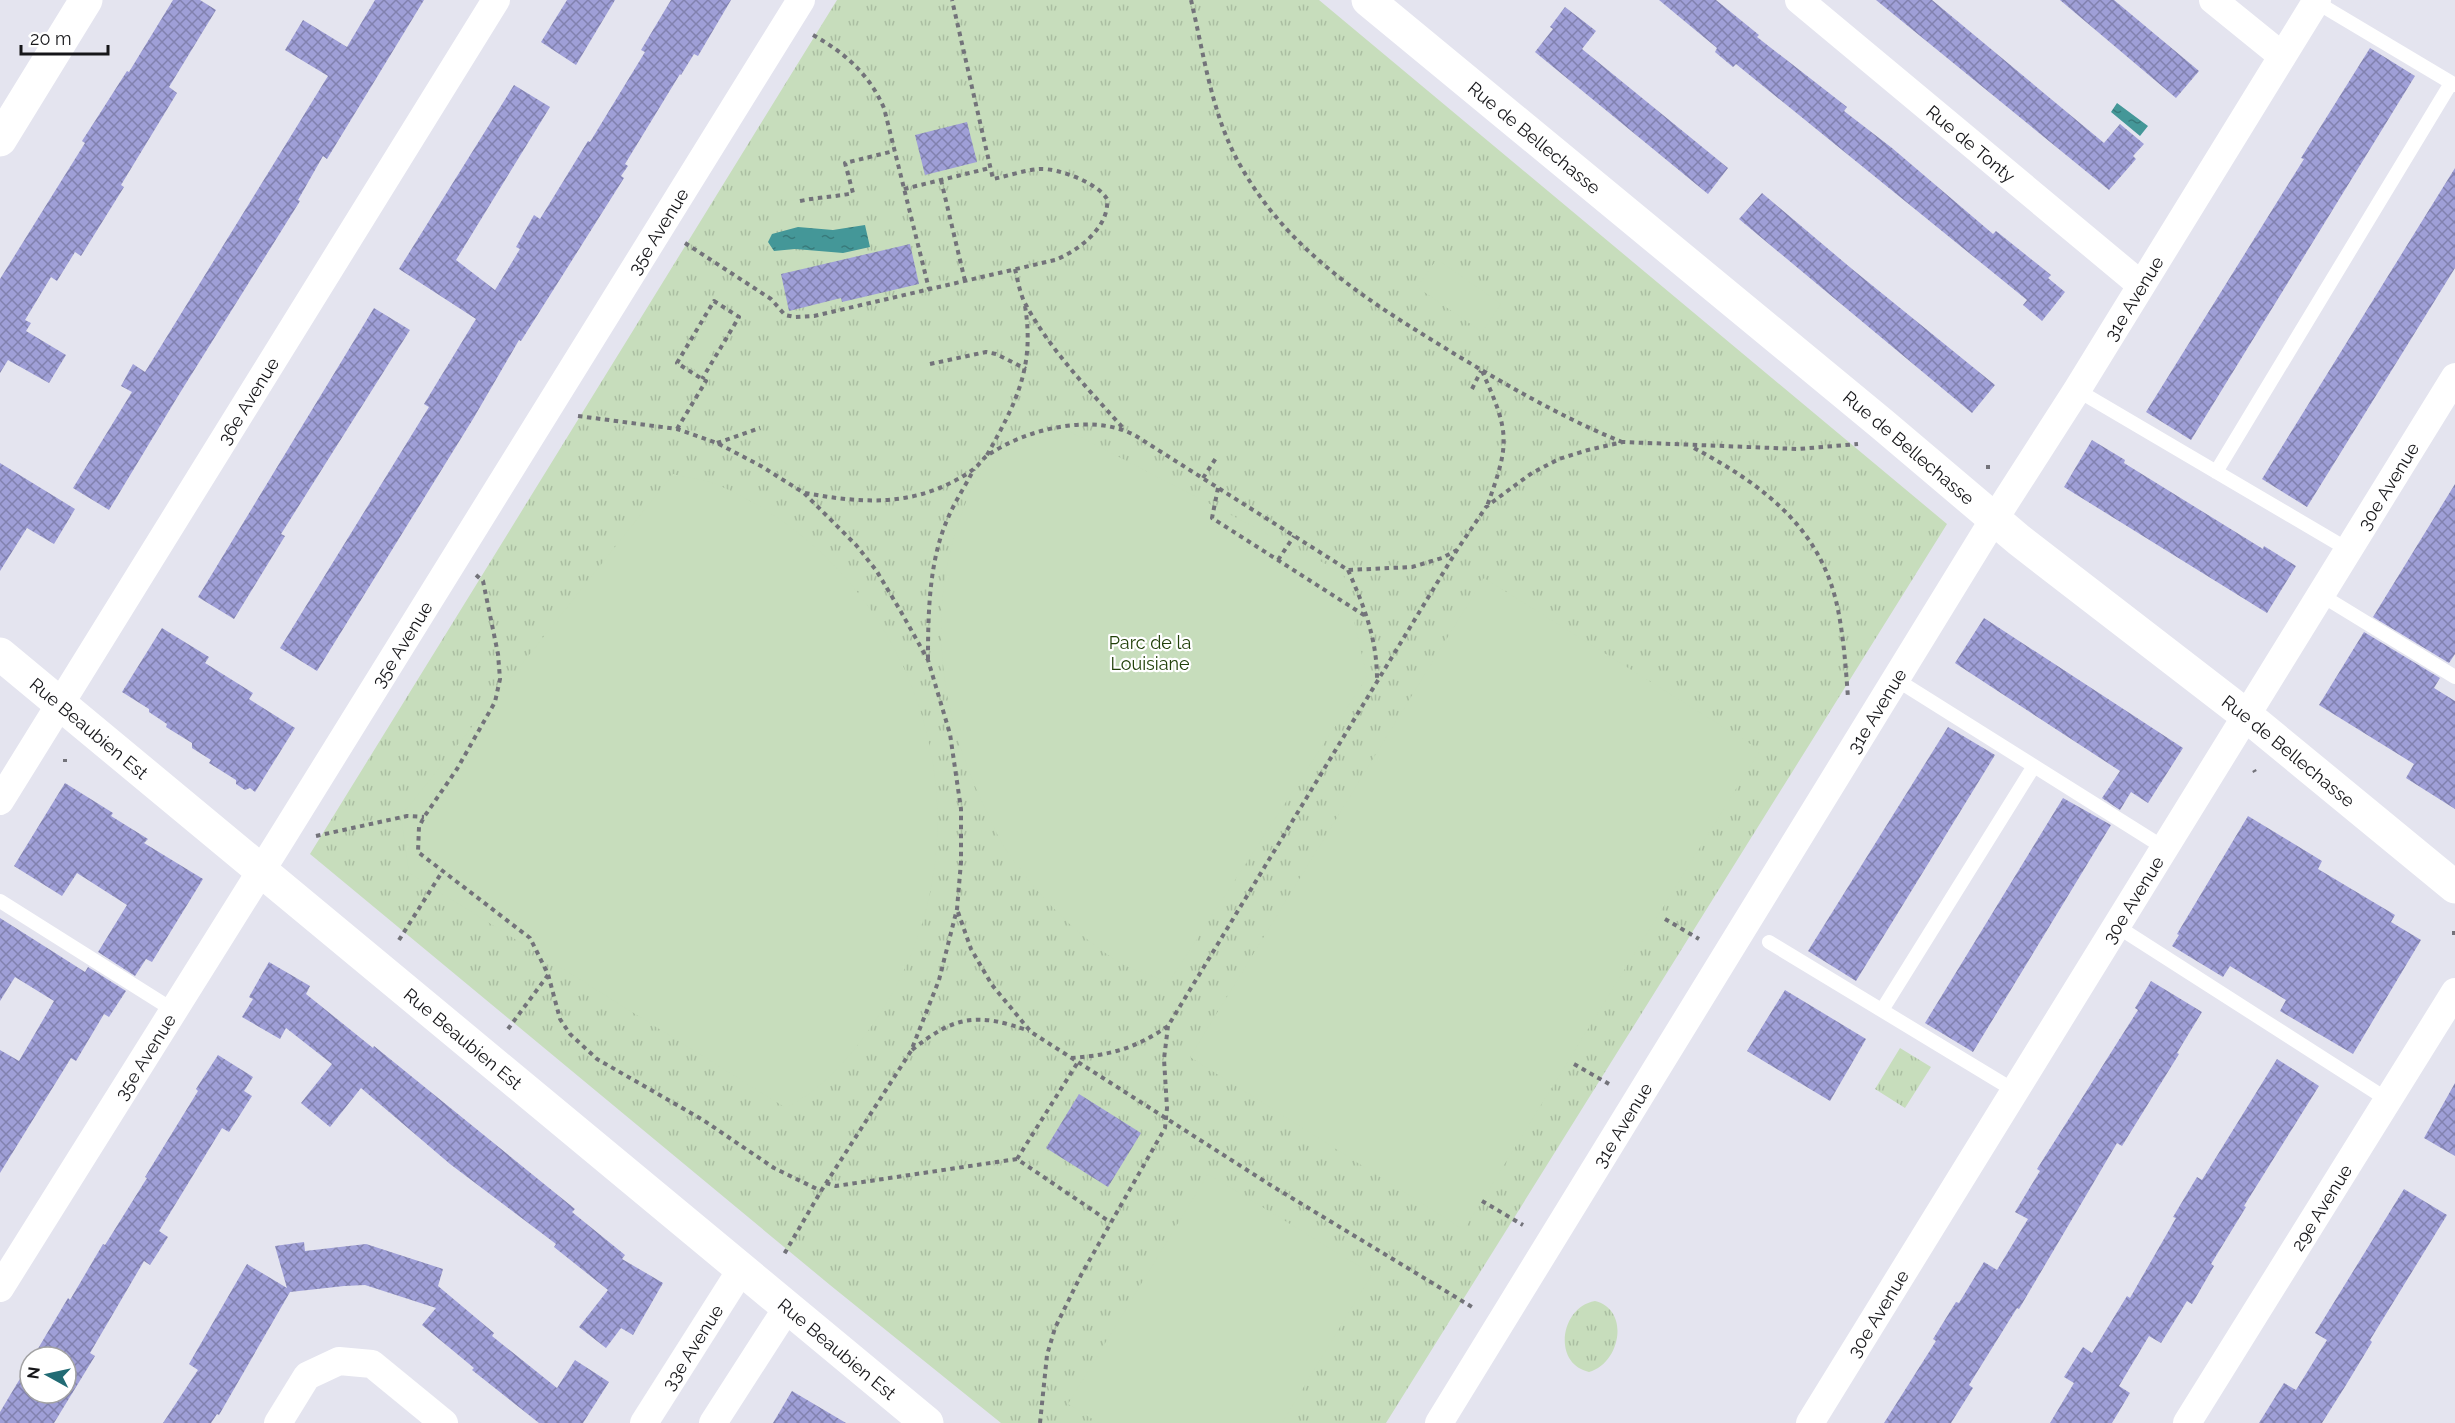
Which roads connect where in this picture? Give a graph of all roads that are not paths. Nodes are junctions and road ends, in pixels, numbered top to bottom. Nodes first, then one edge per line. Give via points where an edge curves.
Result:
1 (86, 0) edge
2 (496, 0) edge
3 (801, 0) edge
4 (1368, 0) edge
5 (1799, 0) edge
6 (2212, 0) edge
7 (2317, 1) edge
8 (2282, 56) junction
9 (2453, 84) edge
10 (0, 140) edge
11 (2141, 285) junction
12 (2455, 377) edge
13 (2078, 390) junction
14 (2216, 472) junction
15 (1995, 520) junction
16 (2349, 550) junction
17 (2321, 595) junction
18 (0, 654) edge
19 (2455, 676) edge
20 (1897, 680) junction
21 (60, 703) junction
22 (2247, 716) junction
23 (2034, 766) junction
24 (0, 801) edge
25 (2166, 849) junction
26 (261, 871) junction
27 (2455, 887) edge
28 (0, 901) edge
29 (2118, 927) junction
30 (1768, 942) dead end
31 (2455, 992) edge
32 (173, 1010) junction
33 (1882, 1010) junction
34 (2015, 1091) junction
35 (2388, 1100) junction
36 (741, 1270) junction
37 (0, 1288) edge
38 (787, 1308) junction
39 (278, 1423) edge
40 (444, 1423) edge
41 (644, 1423) edge
42 (713, 1423) edge
43 (927, 1423) edge
44 (1439, 1423) edge
45 (1810, 1423) edge
46 (2187, 1423) edge

1 - 10 street
2 - 21 street, 36e Avenue
3 - 26 street, 35e Avenue
4 - 15 street, Rue de Bellechasse
5 - 11 street, Rue de Tonty
6 - 8 street
7 - 8 street, 31e Avenue
7 - 9 lane
8 - 11 street, 31e Avenue
9 - 14 lane
11 - 13 street, 31e Avenue
12 - 16 street, 30e Avenue
13 - 14 lane
13 - 15 street, 31e Avenue
14 - 16 lane
15 - 20 street, 31e Avenue
15 - 22 street, Rue de Bellechasse
16 - 17 street, 30e Avenue
17 - 19 lane
17 - 22 street, 30e Avenue
18 - 21 street, Rue Beaubien Est
20 - 23 lane
20 - 44 street, 31e Avenue
21 - 24 street, 36e Avenue
21 - 26 street, Rue Beaubien Est
22 - 25 street, 30e Avenue
22 - 27 street, Rue de Bellechasse
23 - 25 lane
23 - 33 lane
25 - 29 street, 30e Avenue
26 - 32 street, 35e Avenue
26 - 36 street, Rue Beaubien Est
28 - 32 lane
29 - 34 street, 30e Avenue
29 - 35 lane
30 - 33 lane
31 - 35 street, 29e Avenue
32 - 37 street, 35e Avenue
33 - 34 lane
34 - 45 street, 30e Avenue
35 - 46 street, 29e Avenue
36 - 38 street, Rue Beaubien Est
36 - 41 street, 33e Avenue
38 - 42 street
38 - 43 street, Rue Beaubien Est
39 - 40 street via 307,1376 339,1361 372,1364

